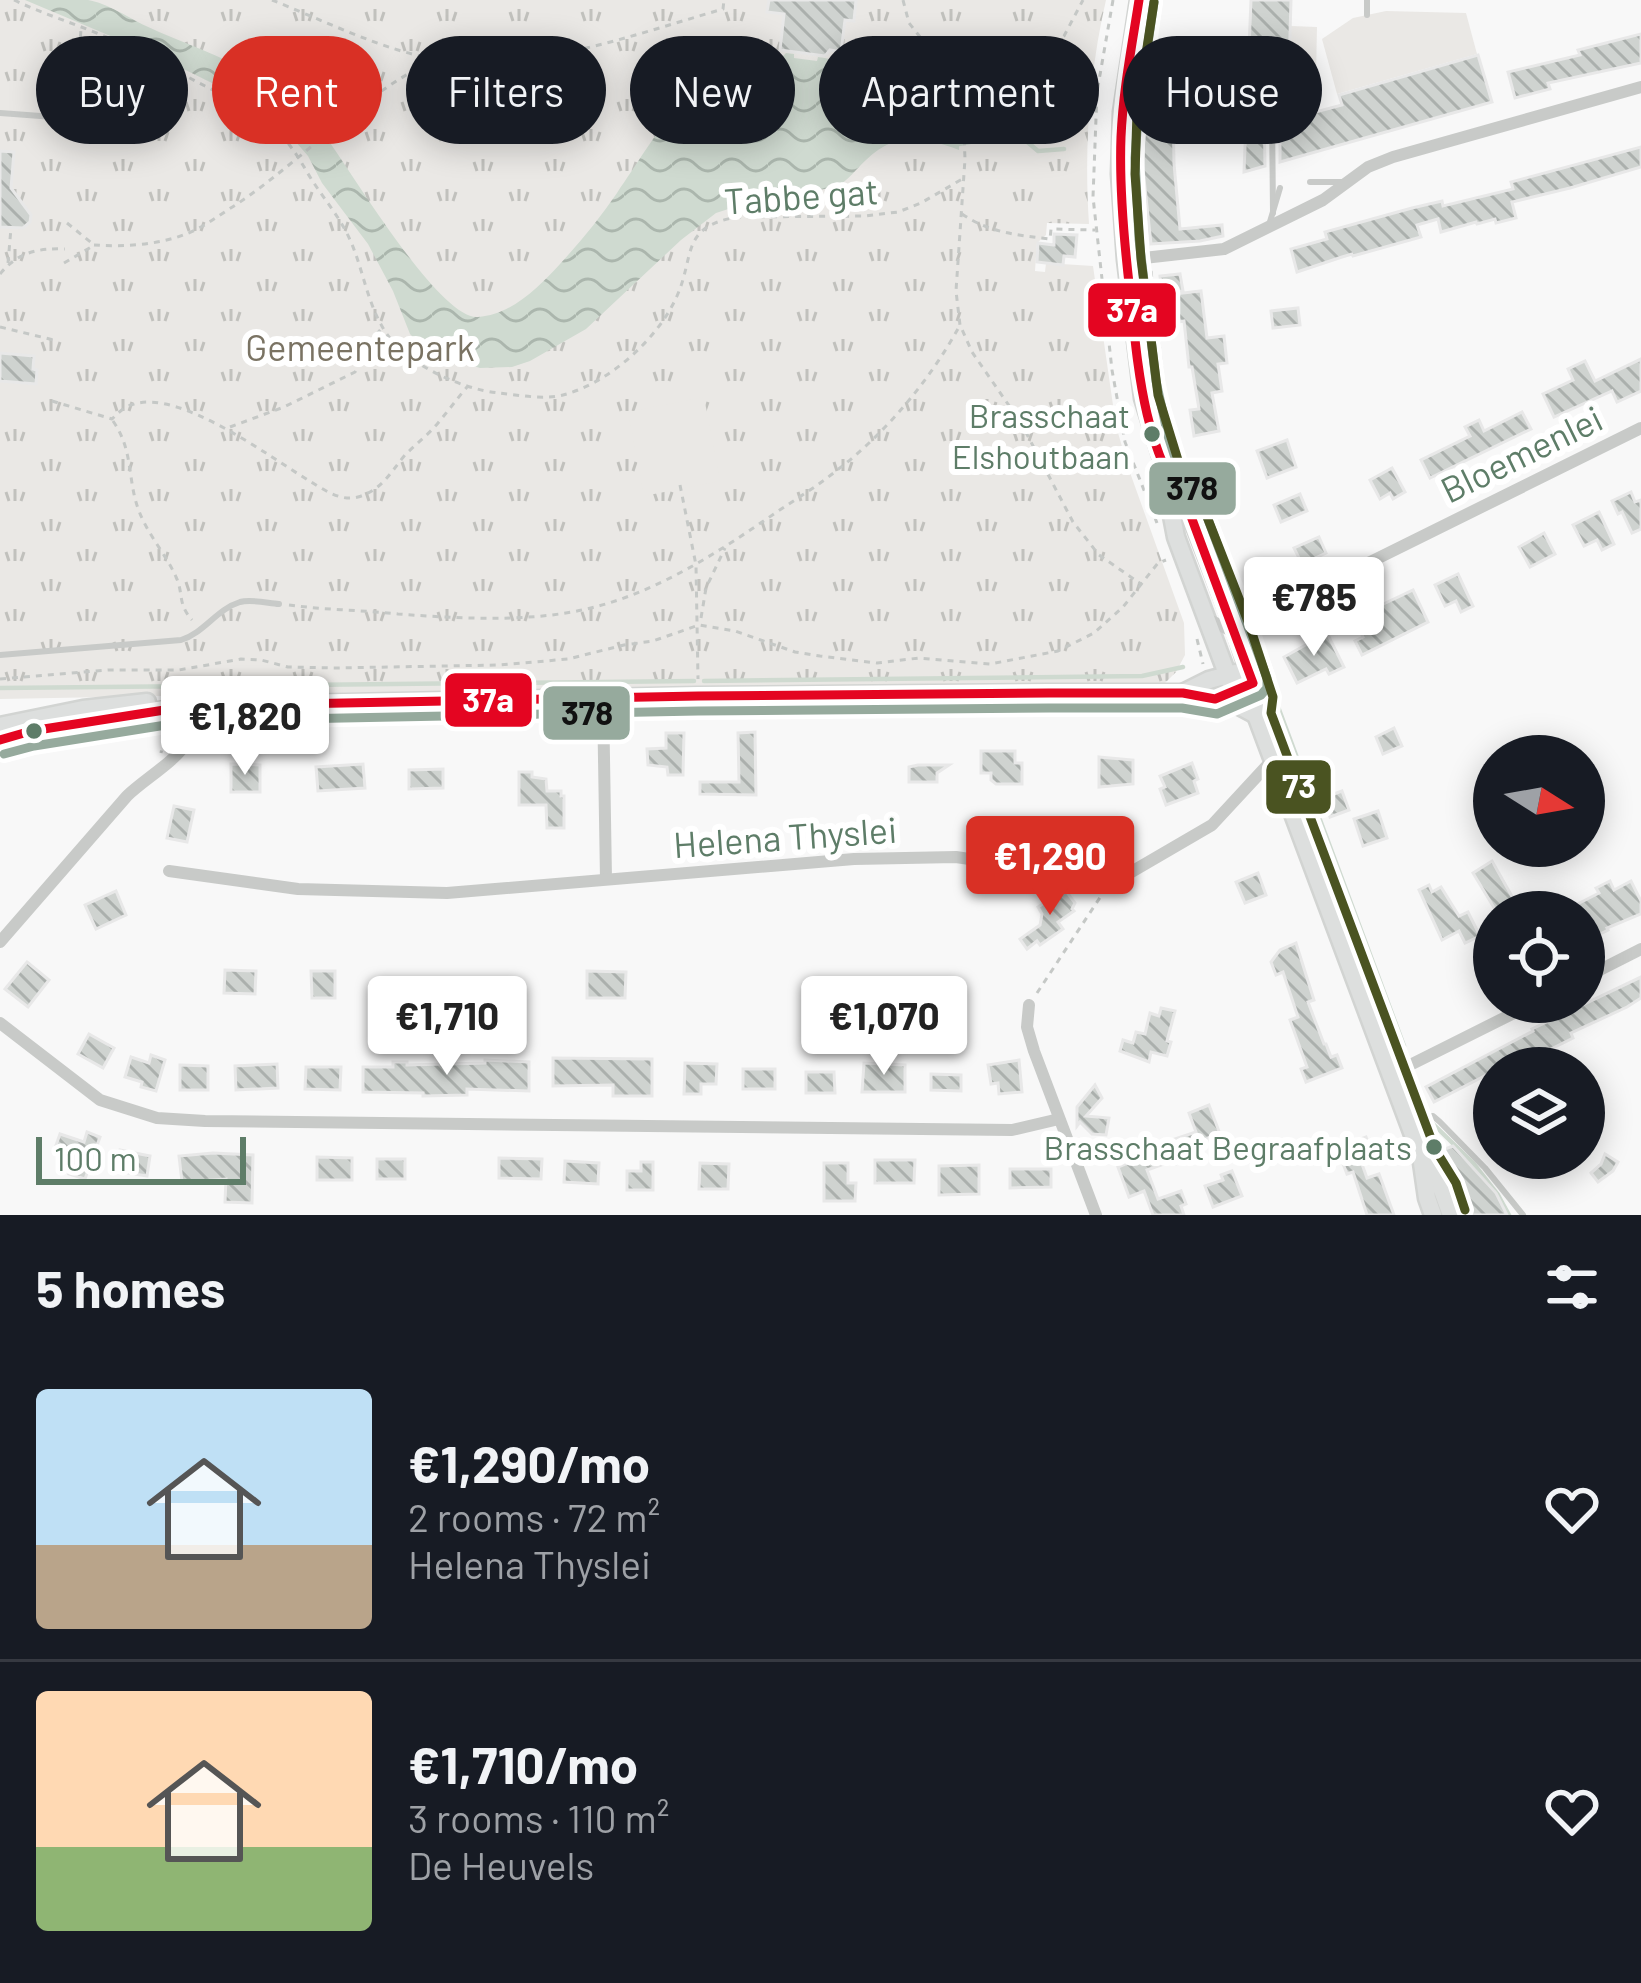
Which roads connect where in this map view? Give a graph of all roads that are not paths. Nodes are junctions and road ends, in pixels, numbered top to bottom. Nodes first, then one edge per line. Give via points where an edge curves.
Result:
1 (1139, 0) edge
2 (1367, 0) edge
3 (1367, 15) dead end
4 (1641, 87) edge
5 (0, 113) edge
6 (36, 116) edge
7 (1272, 144) edge
8 (1310, 182) dead end
9 (1347, 182) junction
10 (1280, 188) dead end
11 (1273, 213) junction
12 (1268, 229) junction
13 (1126, 260) junction
14 (1641, 428) edge
15 (1186, 509) junction
16 (279, 604) road end
17 (1207, 619) junction
18 (1234, 629) junction
19 (0, 655) edge
20 (1250, 676) junction
21 (1231, 683) junction
22 (602, 698) junction
23 (190, 706) junction
24 (1256, 716) junction
25 (0, 726) edge
26 (0, 740) edge
27 (1274, 758) junction
28 (169, 871) dead end
29 (606, 879) junction
30 (0, 942) edge
31 (1641, 950) edge
32 (1605, 968) edge
33 (1029, 1005) road end
34 (0, 1023) edge
35 (1493, 1023) edge
36 (1390, 1075) junction
37 (1059, 1119) junction
38 (1415, 1119) junction
39 (1421, 1156) junction
40 (1096, 1215) edge
41 (1433, 1215) edge
42 (1451, 1215) edge
43 (1523, 1215) edge

1 - 13 main road via 1120,140
2 - 3 lane
4 - 9 street via 1393,157
5 - 6 lane
7 - 11 lane
8 - 9 lane
9 - 12 street
10 - 11 lane
11 - 12 lane
12 - 13 street via 1224,249
13 - 15 main road via 1143,398 1173,494
14 - 18 street, Bloemenlei
15 - 17 main road via 1182,554
15 - 18 main road
16 - 19 lane via 234,604 181,640
17 - 18 street
17 - 21 main road
18 - 20 main road
20 - 21 main road
20 - 24 main road
21 - 22 main road via 1209,680 1183,693
21 - 24 main road via 1239,706
22 - 23 main road
22 - 29 street
23 - 25 main road via 122,704
23 - 26 main road
23 - 30 street via 179,752 142,780
24 - 27 main road
27 - 29 street, Helena Thyslei via 1211,825 1108,885 956,856
27 - 36 main road
28 - 29 street, Helena Thyslei via 298,890 447,893
31 - 32 street
33 - 37 street via 1027,1027
34 - 37 street via 100,1100 157,1118 1012,1130
35 - 36 street
36 - 38 main road
37 - 40 street
38 - 39 main road
38 - 43 lane via 1433,1116
39 - 41 main road
39 - 42 main road

